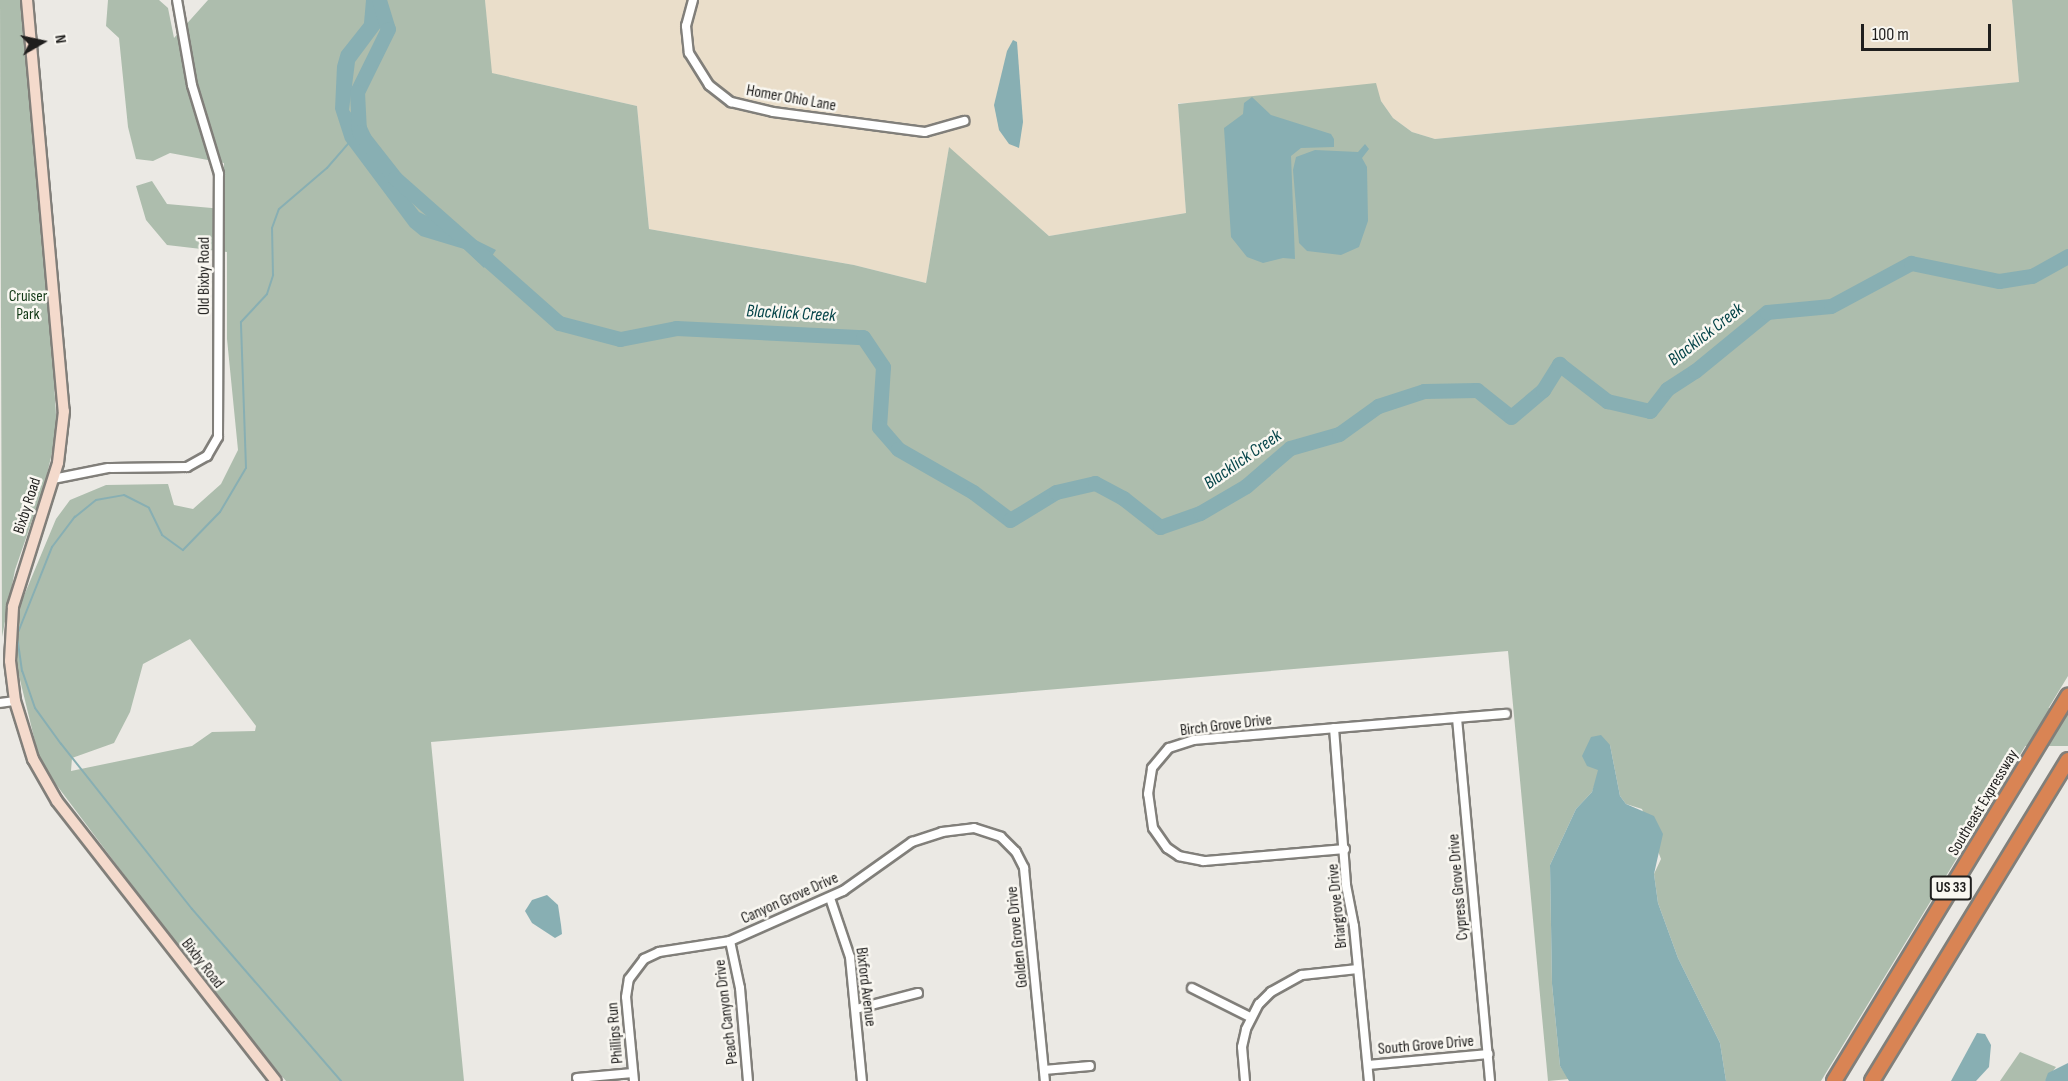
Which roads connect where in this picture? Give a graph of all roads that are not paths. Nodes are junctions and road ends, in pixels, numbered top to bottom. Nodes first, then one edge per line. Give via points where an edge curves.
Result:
1 (27, 0) edge
2 (177, 0) edge
3 (693, 0) edge
4 (963, 122) dead end
5 (53, 479) junction
6 (2068, 696) edge
7 (15, 701) junction
8 (0, 704) edge
9 (1506, 714) dead end
10 (1457, 718) junction
11 (1334, 728) junction
12 (2068, 760) edge
13 (964, 828) joint
14 (1345, 849) junction
15 (830, 898) junction
16 (730, 941) junction
17 (649, 956) joint
18 (1358, 969) junction
19 (1192, 988) dead end
20 (918, 993) dead end
21 (856, 1009) junction
22 (1250, 1017) junction
23 (1488, 1054) junction
24 (1368, 1065) junction
25 (1090, 1066) dead end
26 (1044, 1070) junction
27 (634, 1077) edge
28 (577, 1078) dead end
29 (276, 1081) edge
30 (748, 1081) edge
31 (862, 1081) edge
32 (1045, 1081) edge
33 (1245, 1081) edge
34 (1369, 1081) edge
35 (1490, 1081) edge
36 (1834, 1081) edge
37 (1872, 1081) edge

1 - 5 street, Bixby Road via 63,389 61,444
2 - 5 street, Old Bixby Road via 192,85 219,174 218,437 207,456 187,467 110,468
3 - 4 street, Homer Ohio Lane via 686,26 689,53 709,85 731,102 773,112 925,132
5 - 7 street, Bixby Road via 13,607 10,661
6 - 36 highway, Southeast Expressway / US 33
7 - 8 street
7 - 29 street, Bixby Road via 33,759 57,801
9 - 10 street, Birch Grove Drive
10 - 11 street, Birch Grove Drive
10 - 23 street, Cypress Grove Drive
11 - 14 street, Briargrove Drive
11 - 14 street, Birch Grove Drive via 1175,745 1152,768 1148,794 1153,828 1167,848 1191,860
12 - 37 highway, US 33
13 - 15 street, Canyon Grove Drive via 912,842
13 - 26 street, Golden Grove Drive via 1001,837 1016,852 1024,868
14 - 18 street, Briargrove Drive
15 - 16 street, Canyon Grove Drive
15 - 21 street, Bixford Avenue via 848,946
16 - 17 street, Canyon Grove Drive
16 - 30 street, Peach Canyon Drive via 740,988
17 - 27 street, Phillips Run via 633,971 627,987
18 - 22 street via 1292,978 1271,992
18 - 24 street, Briargrove Drive
19 - 22 street
20 - 21 street
21 - 31 street, Bixford Avenue
22 - 33 street via 1242,1047
23 - 24 street, South Grove Drive
23 - 35 street, Cypress Grove Drive
24 - 34 street, Briargrove Drive
25 - 26 street
26 - 32 street, Golden Grove Drive
27 - 28 street

